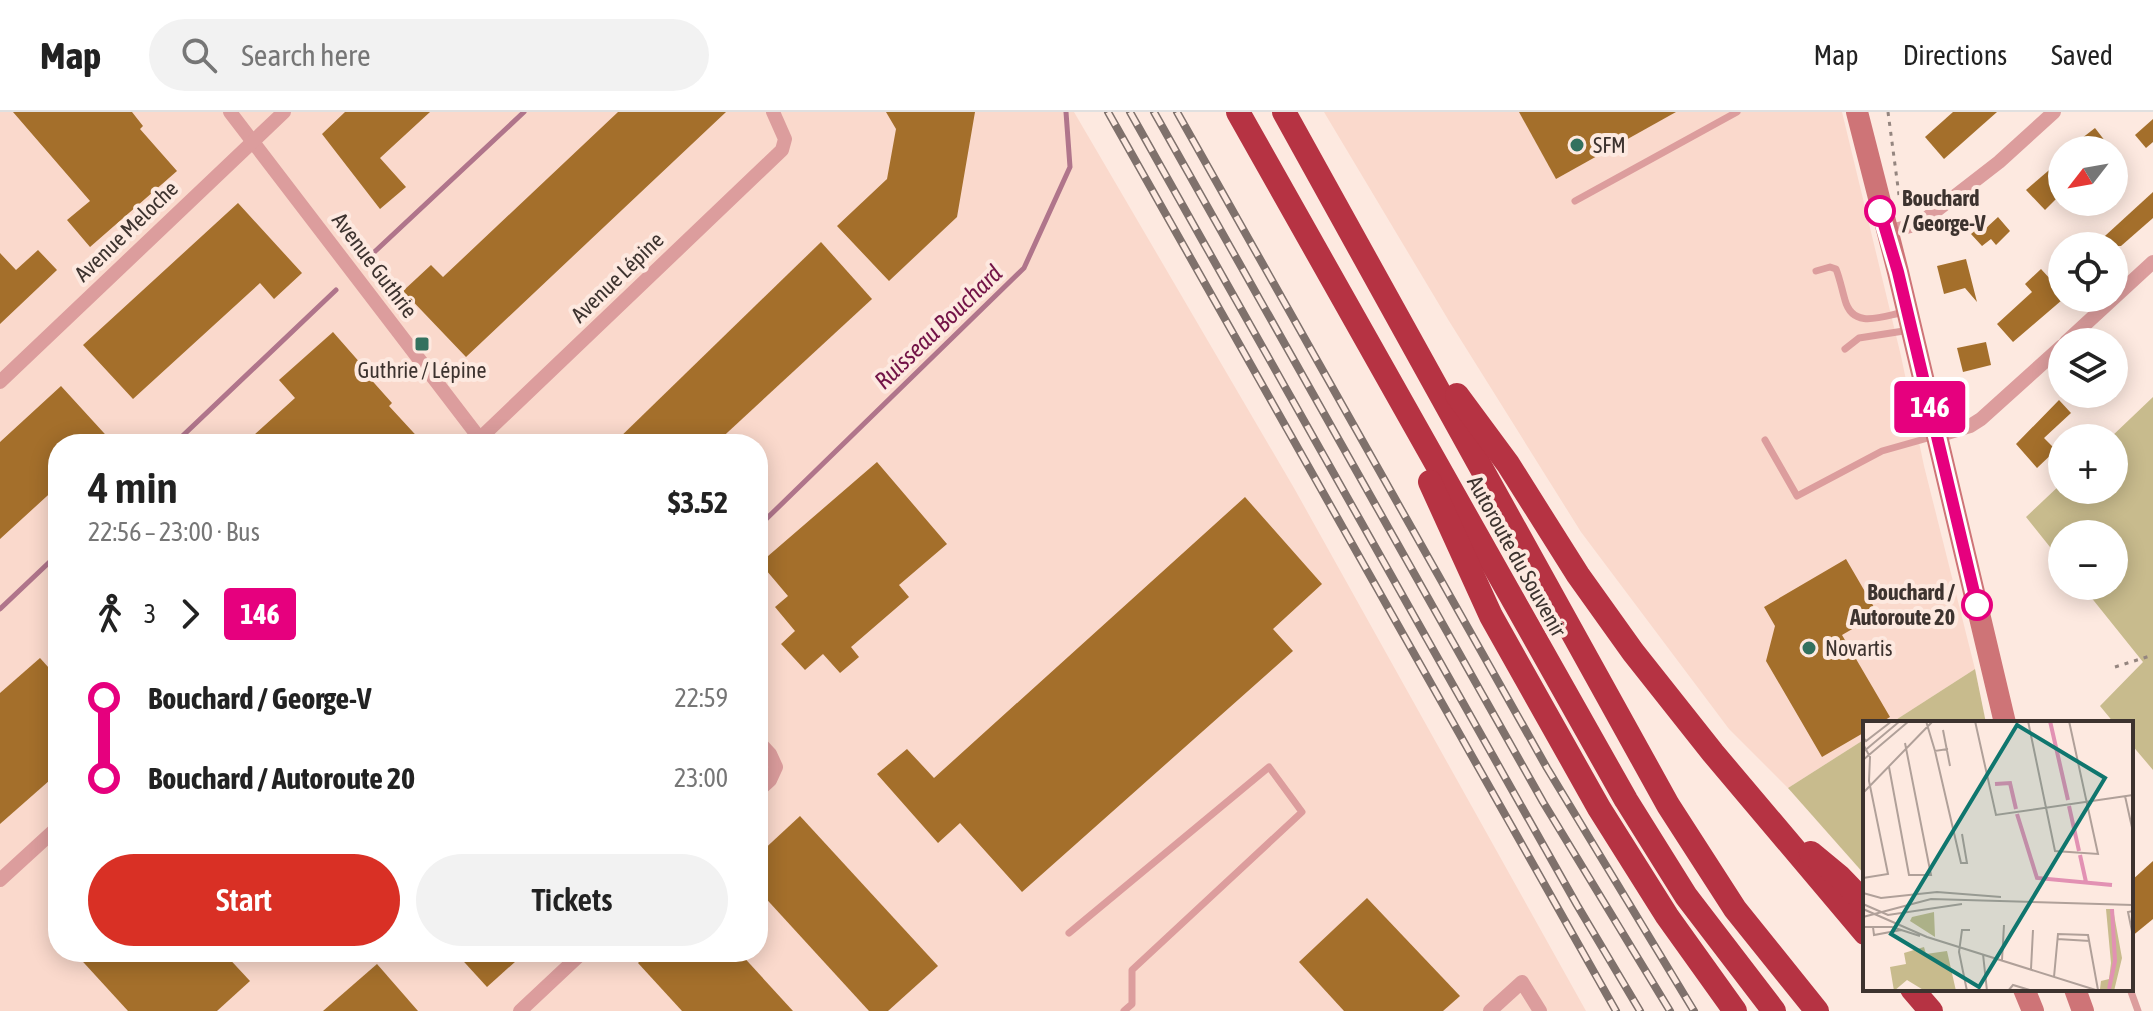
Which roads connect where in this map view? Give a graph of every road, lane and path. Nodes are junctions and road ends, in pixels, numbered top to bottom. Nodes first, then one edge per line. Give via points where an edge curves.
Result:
1 (230, 112) edge
2 (284, 112) edge
3 (773, 112) edge
4 (1238, 112) edge
5 (1284, 112) edge
6 (1737, 112) edge
7 (1857, 112) edge
8 (1888, 112) edge
9 (2054, 112) edge
10 (253, 142) junction
11 (1575, 201) dead end
12 (1900, 205) dead end
13 (1886, 232) junction
14 (2153, 262) edge
15 (1816, 271) dead end
16 (1354, 316) junction
17 (1909, 320) junction
18 (1403, 323) junction
19 (2081, 328) edge
20 (1845, 349) dead end
21 (2048, 358) edge
22 (0, 382) edge
23 (473, 434) edge
24 (487, 434) edge
25 (1937, 436) junction
26 (1765, 440) dead end
27 (2153, 655) edge
28 (2115, 667) dead end
29 (2005, 717) edge
30 (768, 752) edge
31 (768, 782) edge
32 (1766, 815) junction
33 (48, 836) edge
34 (0, 880) edge
35 (1863, 901) edge
36 (1863, 931) edge
37 (1069, 933) dead end
38 (572, 962) edge
39 (1914, 991) edge
40 (2025, 991) edge
41 (2076, 991) edge
42 (2131, 991) edge
43 (520, 1011) edge
44 (1124, 1011) edge
45 (1490, 1011) edge
46 (1540, 1011) edge
47 (1735, 1011) edge
48 (1774, 1011) edge
49 (1817, 1011) edge
50 (1931, 1011) edge
51 (2033, 1011) edge
52 (2083, 1011) edge
53 (2138, 1011) edge

1 - 10 street, Avenue Guthrie
2 - 10 street, Avenue Meloche
3 - 24 street, Avenue Lépine via 785,139 782,150
4 - 16 highway, Autoroute du Souvenir
5 - 18 highway, Autoroute du Souvenir
6 - 11 lane
7 - 13 main road
8 - 12 path
9 - 13 street via 1919,224
10 - 22 street, Avenue Meloche
10 - 23 street, Avenue Guthrie
13 - 17 main road
14 - 19 street
15 - 17 lane via 1836,269 1847,307 1857,318
16 - 47 highway via 1491,616 1627,853
16 - 48 highway, Autoroute du Souvenir via 1626,800 1693,906
17 - 20 lane via 1859,338
17 - 25 main road
18 - 32 highway via 1508,464 1616,629
18 - 49 highway, Autoroute du Souvenir via 1676,818 1735,909
21 - 25 street via 1977,422
25 - 26 lane via 1882,451 1797,496
25 - 29 main road
27 - 28 path
30 - 31 street via 776,767
32 - 35 highway
32 - 36 highway
33 - 34 street
37 - 44 lane via 1269,767 1302,812 1132,970 1132,1004
38 - 43 street
39 - 50 highway
40 - 51 main road
41 - 52 main road
42 - 53 lane
45 - 46 street via 1522,982

